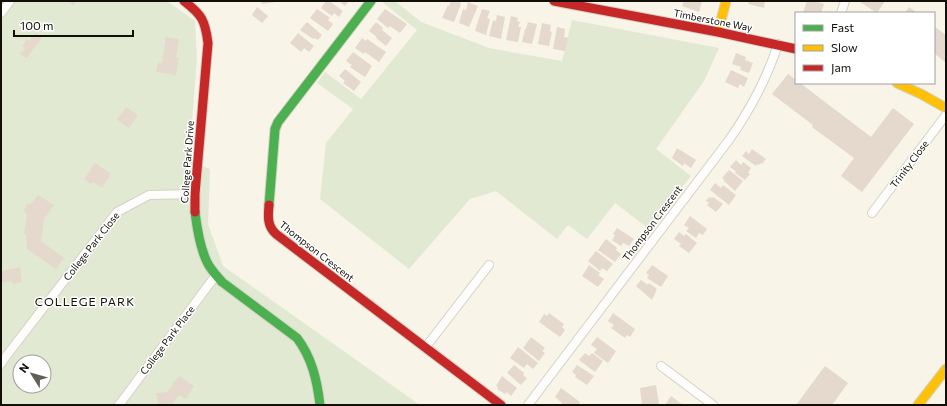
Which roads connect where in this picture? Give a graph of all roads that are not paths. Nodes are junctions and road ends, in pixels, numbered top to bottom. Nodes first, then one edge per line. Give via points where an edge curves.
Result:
1 (10, 1) edge
2 (184, 1) edge
3 (371, 1) edge
4 (554, 1) edge
5 (726, 1) edge
6 (845, 1) edge
7 (841, 12) edge
8 (1, 13) edge
9 (718, 32) junction
10 (778, 44) junction
11 (795, 49) edge
12 (899, 84) edge
13 (946, 108) edge
14 (946, 115) edge
15 (195, 194) junction
16 (872, 213) dead end
17 (489, 265) dead end
18 (216, 275) junction
19 (426, 348) junction
20 (1, 364) edge
21 (661, 366) dead end
22 (946, 368) edge
23 (119, 405) edge
24 (320, 405) edge
25 (501, 405) edge
26 (528, 405) edge
27 (713, 405) edge
28 (918, 405) edge

1 - 8 street
2 - 15 street, College Park Drive via 199,13 206,29 208,43
3 - 19 street, Thompson Crescent via 278,122 275,129 268,221 273,233
4 - 9 street, Timberstone Way
5 - 9 street
6 - 7 street
9 - 10 street, Timberstone Way
10 - 11 street, Timberstone Way
10 - 26 street, Thompson Crescent via 766,77 734,134
12 - 13 street
14 - 16 street, Trinity Close
15 - 18 street, College Park Drive via 195,214 202,249
15 - 20 street, College Park Close via 149,195 117,212
17 - 19 street
18 - 23 street, College Park Place
18 - 24 street, College Park Drive via 297,338 305,348 316,375
19 - 25 street, Thompson Crescent
21 - 27 street
22 - 28 street

